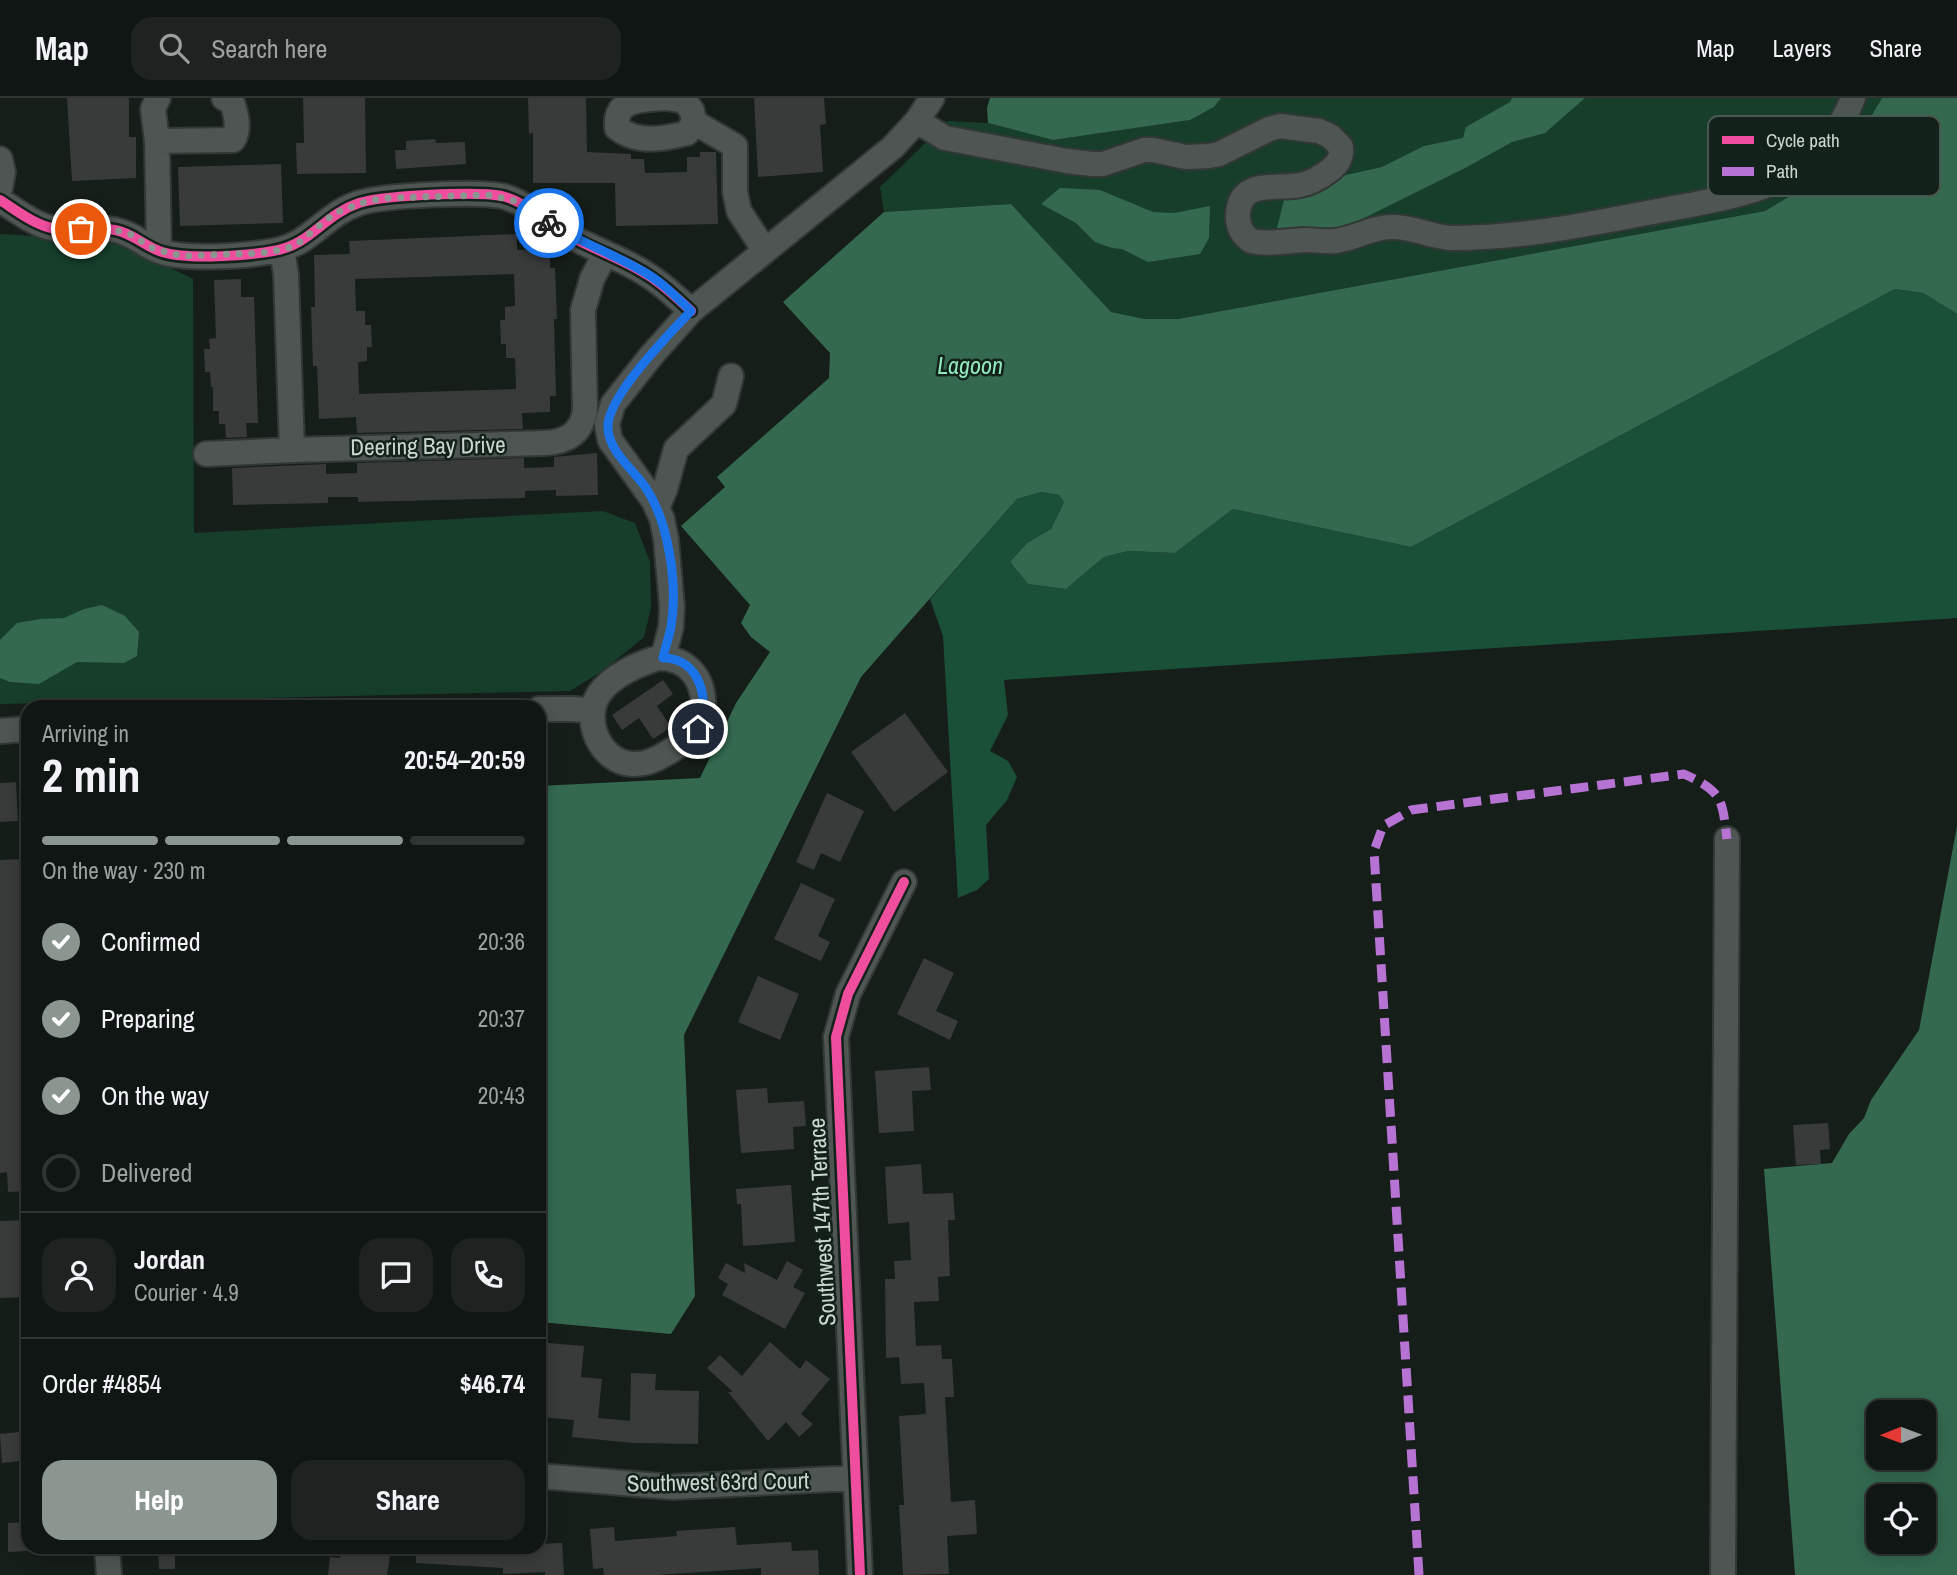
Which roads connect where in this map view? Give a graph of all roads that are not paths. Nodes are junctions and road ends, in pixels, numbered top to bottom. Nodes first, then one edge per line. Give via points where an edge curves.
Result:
1 (158, 98) edge
2 (224, 98) edge
3 (666, 98) edge
4 (932, 98) edge
5 (1853, 98) edge
6 (1845, 116) edge
7 (917, 121) junction
8 (694, 122) junction
9 (157, 141) junction
10 (0, 159) edge
11 (0, 189) edge
12 (1730, 196) edge
13 (0, 200) edge
14 (282, 249) junction
15 (159, 251) junction
16 (765, 251) junction
17 (605, 254) junction
18 (691, 311) junction
19 (731, 376) dead end
20 (292, 450) junction
21 (206, 454) dead end
22 (657, 508) junction
23 (663, 658) junction
24 (546, 709) edge
25 (593, 711) junction
26 (21, 730) edge
27 (0, 731) edge
28 (1727, 839) dead end
29 (904, 882) dead end
30 (546, 1477) edge
31 (855, 1478) junction
32 (107, 1554) edge
33 (108, 1575) edge
34 (860, 1575) edge
35 (1723, 1575) edge

1 - 9 street via 153,109
2 - 9 street via 232,102 234,110 237,133 233,140
3 - 8 street via 685,101
3 - 8 street via 636,100 623,106 616,117 617,128 642,139 669,137 687,133
4 - 7 street
5 - 6 street
7 - 12 street via 945,138 1103,164 1144,150 1209,156 1280,126 1330,136 1341,147 1335,167 1302,185 1256,188 1242,198 1239,228 1251,241 1268,243 1337,241 1392,227 1444,238 1518,235
7 - 16 street via 893,147
8 - 16 street via 735,146 738,211
9 - 15 street
10 - 11 street
13 - 15 street via 45,226 115,230
14 - 15 street via 201,256
14 - 17 street via 297,244 335,213 367,201 488,195 516,201
14 - 20 street
16 - 18 street
17 - 18 street via 651,276
17 - 20 street, Deering Bay Drive via 585,302 585,411 583,423 570,438 545,443
18 - 22 street via 613,404 607,424 614,447
19 - 22 street via 724,404 676,449
20 - 21 street
22 - 23 street via 672,585 671,627
23 - 25 street via 637,665 609,684
23 - 25 street via 689,668 700,682 702,720 690,738 646,763 619,761 601,746
24 - 25 street
26 - 27 street
28 - 35 street
29 - 31 street, Southwest 147th Terrace via 848,994 836,1037
30 - 31 street, Southwest 63rd Court via 686,1487
31 - 34 street, Southwest 147th Terrace
32 - 33 street

